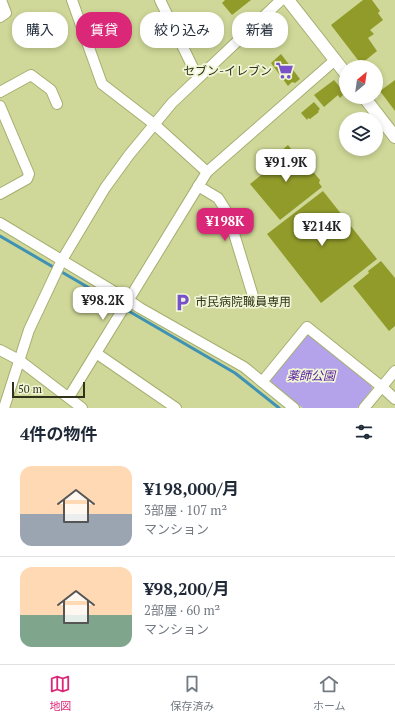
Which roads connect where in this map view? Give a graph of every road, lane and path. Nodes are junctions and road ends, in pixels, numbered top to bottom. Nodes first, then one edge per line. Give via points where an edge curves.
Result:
1 (2, 0) edge
2 (72, 0) edge
3 (160, 0) edge
4 (281, 0) edge
5 (288, 0) edge
6 (0, 17) edge
7 (335, 60) junction
8 (339, 65) edge
9 (198, 78) junction
10 (0, 92) edge
11 (57, 104) dead end
12 (369, 104) edge
13 (0, 106) edge
14 (154, 124) junction
15 (395, 137) edge
16 (207, 172) junction
17 (198, 186) junction
18 (0, 194) edge
19 (0, 223) edge
20 (62, 260) junction
21 (252, 296) dead end
22 (128, 300) junction
23 (0, 350) edge
24 (96, 353) junction
25 (20, 360) junction
26 (395, 371) edge
27 (262, 382) junction
28 (382, 387) junction
29 (69, 397) junction
30 (395, 399) edge
31 (290, 407) edge
32 (4, 408) edge
33 (82, 408) edge
34 (176, 408) edge
35 (364, 408) edge

1 - 6 street via 6,13
2 - 14 street via 102,84
3 - 9 street
4 - 9 street
5 - 7 main road
7 - 8 main road
7 - 16 street
9 - 14 street
10 - 11 street via 31,75 51,90
12 - 15 main road
13 - 18 street via 29,174 27,179
14 - 16 street
14 - 20 street via 105,188
16 - 17 street
17 - 21 street via 218,198 228,214
17 - 22 street
19 - 20 street
20 - 22 street
20 - 25 street via 29,330
22 - 24 street
22 - 27 street via 244,367
23 - 25 street
24 - 29 street
24 - 34 street
25 - 29 street
25 - 32 street
26 - 28 street
27 - 28 street via 307,326
27 - 31 street
28 - 30 street
28 - 35 street
29 - 33 street

